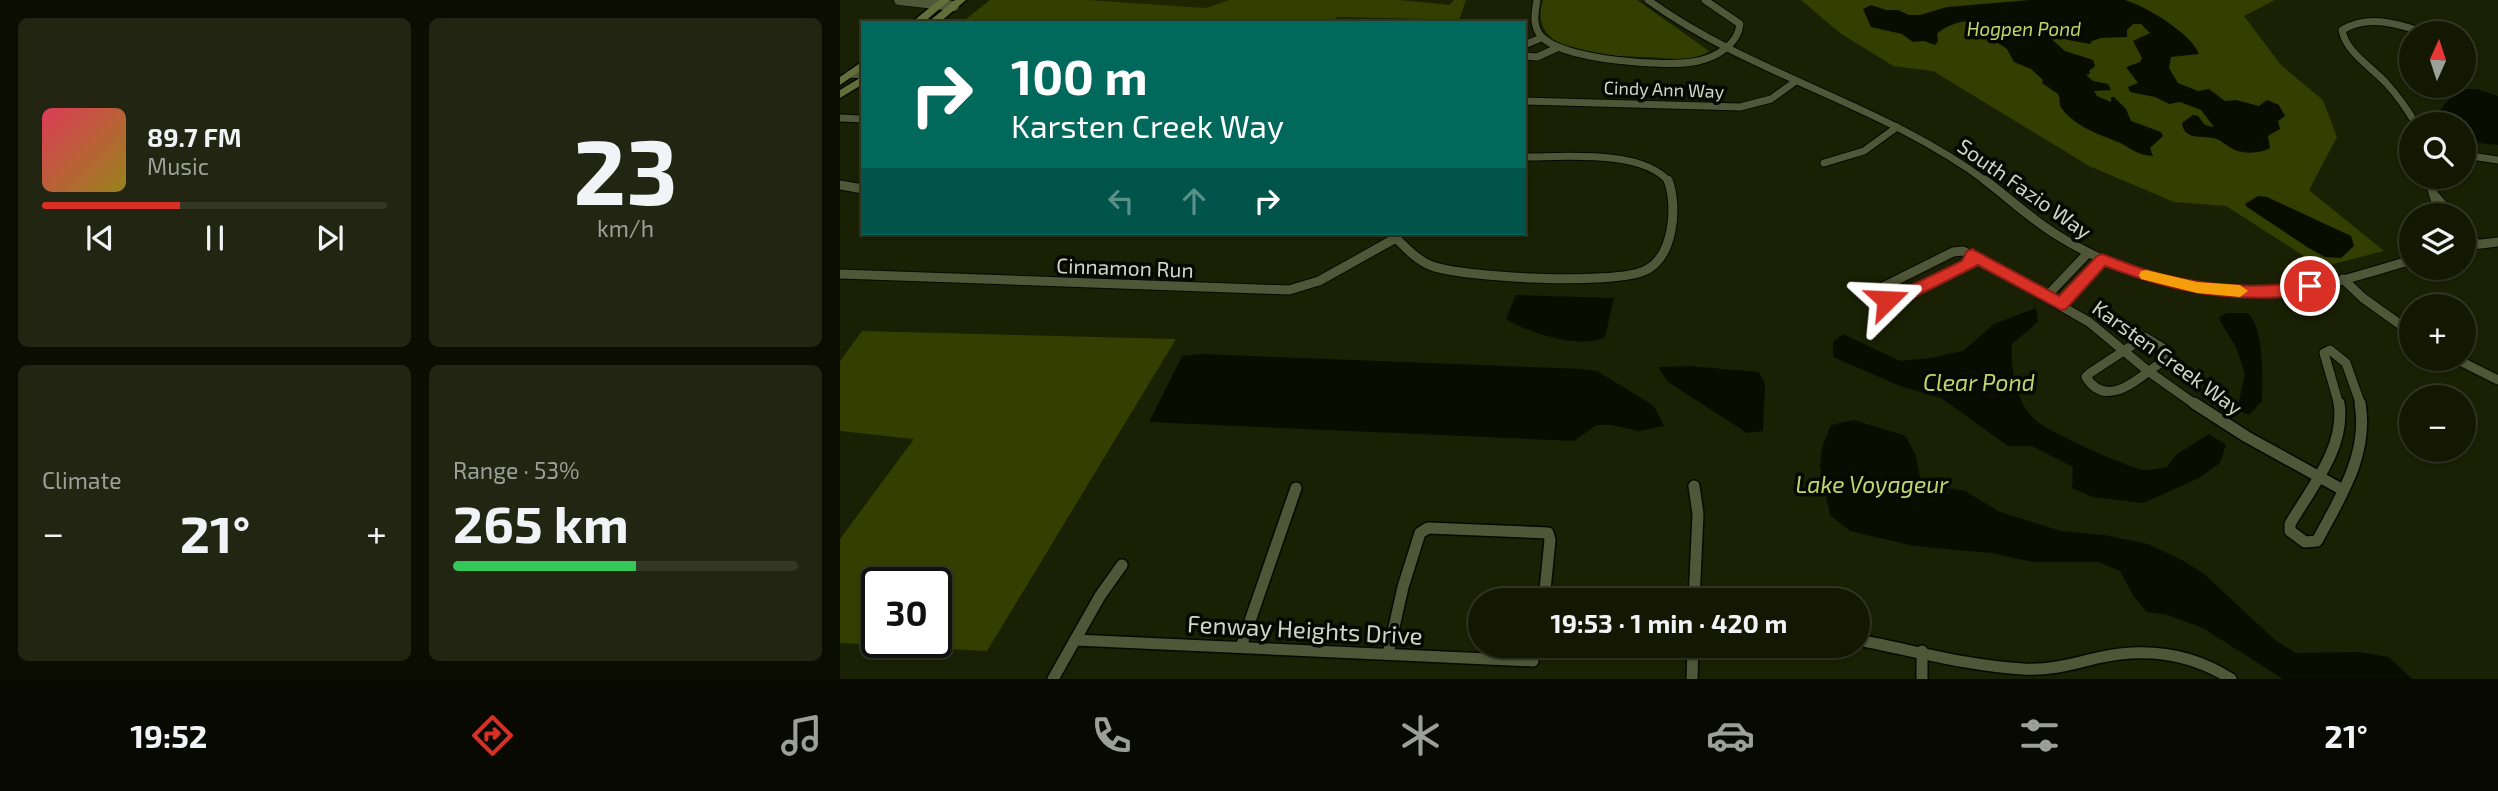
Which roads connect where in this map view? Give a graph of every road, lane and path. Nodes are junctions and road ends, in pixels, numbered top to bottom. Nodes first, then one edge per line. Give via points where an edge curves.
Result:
1 (899, 0) edge
2 (1537, 0) edge
3 (1648, 0) edge
4 (1705, 0) edge
5 (953, 2) edge
6 (920, 21) edge
7 (934, 21) edge
8 (2399, 26) edge
9 (1541, 38) junction
10 (1526, 44) edge
11 (1557, 48) junction
12 (1722, 48) junction
13 (1526, 56) edge
14 (861, 66) edge
15 (850, 74) junction
16 (861, 77) edge
17 (861, 79) edge
18 (1796, 81) junction
19 (840, 82) edge
20 (840, 95) edge
21 (1526, 101) edge
22 (2409, 112) edge
23 (840, 118) edge
24 (861, 119) edge
25 (1897, 127) junction
26 (1526, 157) edge
27 (2476, 157) edge
28 (2498, 160) edge
29 (1824, 163) dead end
30 (840, 185) edge
31 (861, 189) edge
32 (2430, 191) joint
33 (2435, 203) edge
34 (2440, 203) edge
35 (1394, 235) edge
36 (2498, 242) edge
37 (2476, 243) edge
38 (2088, 253) junction
39 (1972, 255) junction
40 (2102, 260) junction
41 (2399, 264) edge
42 (840, 274) edge
43 (2343, 279) junction
44 (2047, 296) junction
45 (2061, 304) junction
46 (2399, 324) edge
47 (2124, 351) junction
48 (2476, 369) edge
49 (2148, 371) junction
50 (2498, 380) edge
51 (2318, 476) junction
52 (1694, 486) dead end
53 (1296, 488) dead end
54 (2343, 490) junction
55 (1122, 565) dead end
56 (1545, 588) edge
57 (1694, 588) edge
58 (1075, 640) junction
59 (1870, 642) edge
60 (1241, 647) junction
61 (1922, 652) junction
62 (1388, 654) junction
63 (1468, 658) edge
64 (1471, 658) edge
65 (1533, 658) edge
66 (1693, 658) edge
67 (1053, 679) edge
68 (1692, 679) edge
69 (1922, 679) edge
70 (2231, 679) edge

1 - 5 street
2 - 9 street via 1534,27
3 - 12 street, South Fazio Way
4 - 12 street via 1740,24 1737,39
5 - 6 main road
5 - 7 main road
8 - 22 street via 2364,21 2342,30 2344,42
9 - 10 street
9 - 11 street
11 - 12 street via 1606,60 1692,62
11 - 13 street
12 - 18 street, South Fazio Way
14 - 15 main road
15 - 16 street
15 - 19 main road
17 - 20 main road
18 - 21 street, Cindy Ann Way via 1765,103 1740,107
18 - 25 street, South Fazio Way
23 - 24 street
25 - 29 street via 1872,149
25 - 38 street, South Fazio Way via 1975,173 2055,234
26 - 35 street via 1625,161 1654,167 1668,181 1671,214 1669,240 1653,265 1615,277 1448,271 1419,259
27 - 28 street
30 - 31 street
32 - 33 street
32 - 34 street
35 - 42 street, Cinnamon Run via 1319,281 1289,290
36 - 37 street
38 - 40 street, South Fazio Way
38 - 44 street
39 - 39 street via 1953,252 1881,292 1887,300 1896,300 1967,265 1973,261
39 - 44 street, Karsten Creek Way
40 - 43 street, South Fazio Way via 2197,287 2240,291 2277,292
40 - 45 street
41 - 43 street, South Fazio Way
43 - 46 street
44 - 45 street, Karsten Creek Way
45 - 47 street, Karsten Creek Way
47 - 49 street, Karsten Creek Way
47 - 49 street via 2145,337 2158,342 2166,350 2166,359
47 - 49 street via 2091,371 2086,377 2092,387 2114,393
48 - 50 street
49 - 51 street, Karsten Creek Way via 2247,437
51 - 54 street, Karsten Creek Way
51 - 54 street via 2290,524 2297,540 2317,541
51 - 54 street via 2341,424 2338,395 2324,353 2330,351 2348,363 2362,401 2364,432 2358,462
52 - 57 street via 1698,513
53 - 60 street
55 - 58 street
56 - 62 street via 1548,533 1428,528 1420,533
58 - 60 street, Fenway Heights Drive
58 - 67 street
59 - 61 street
60 - 62 street, Fenway Heights Drive
61 - 69 street
61 - 70 street via 2024,669 2144,651 2196,662
62 - 63 street, Fenway Heights Drive
64 - 65 street, Fenway Heights Drive
66 - 68 street

